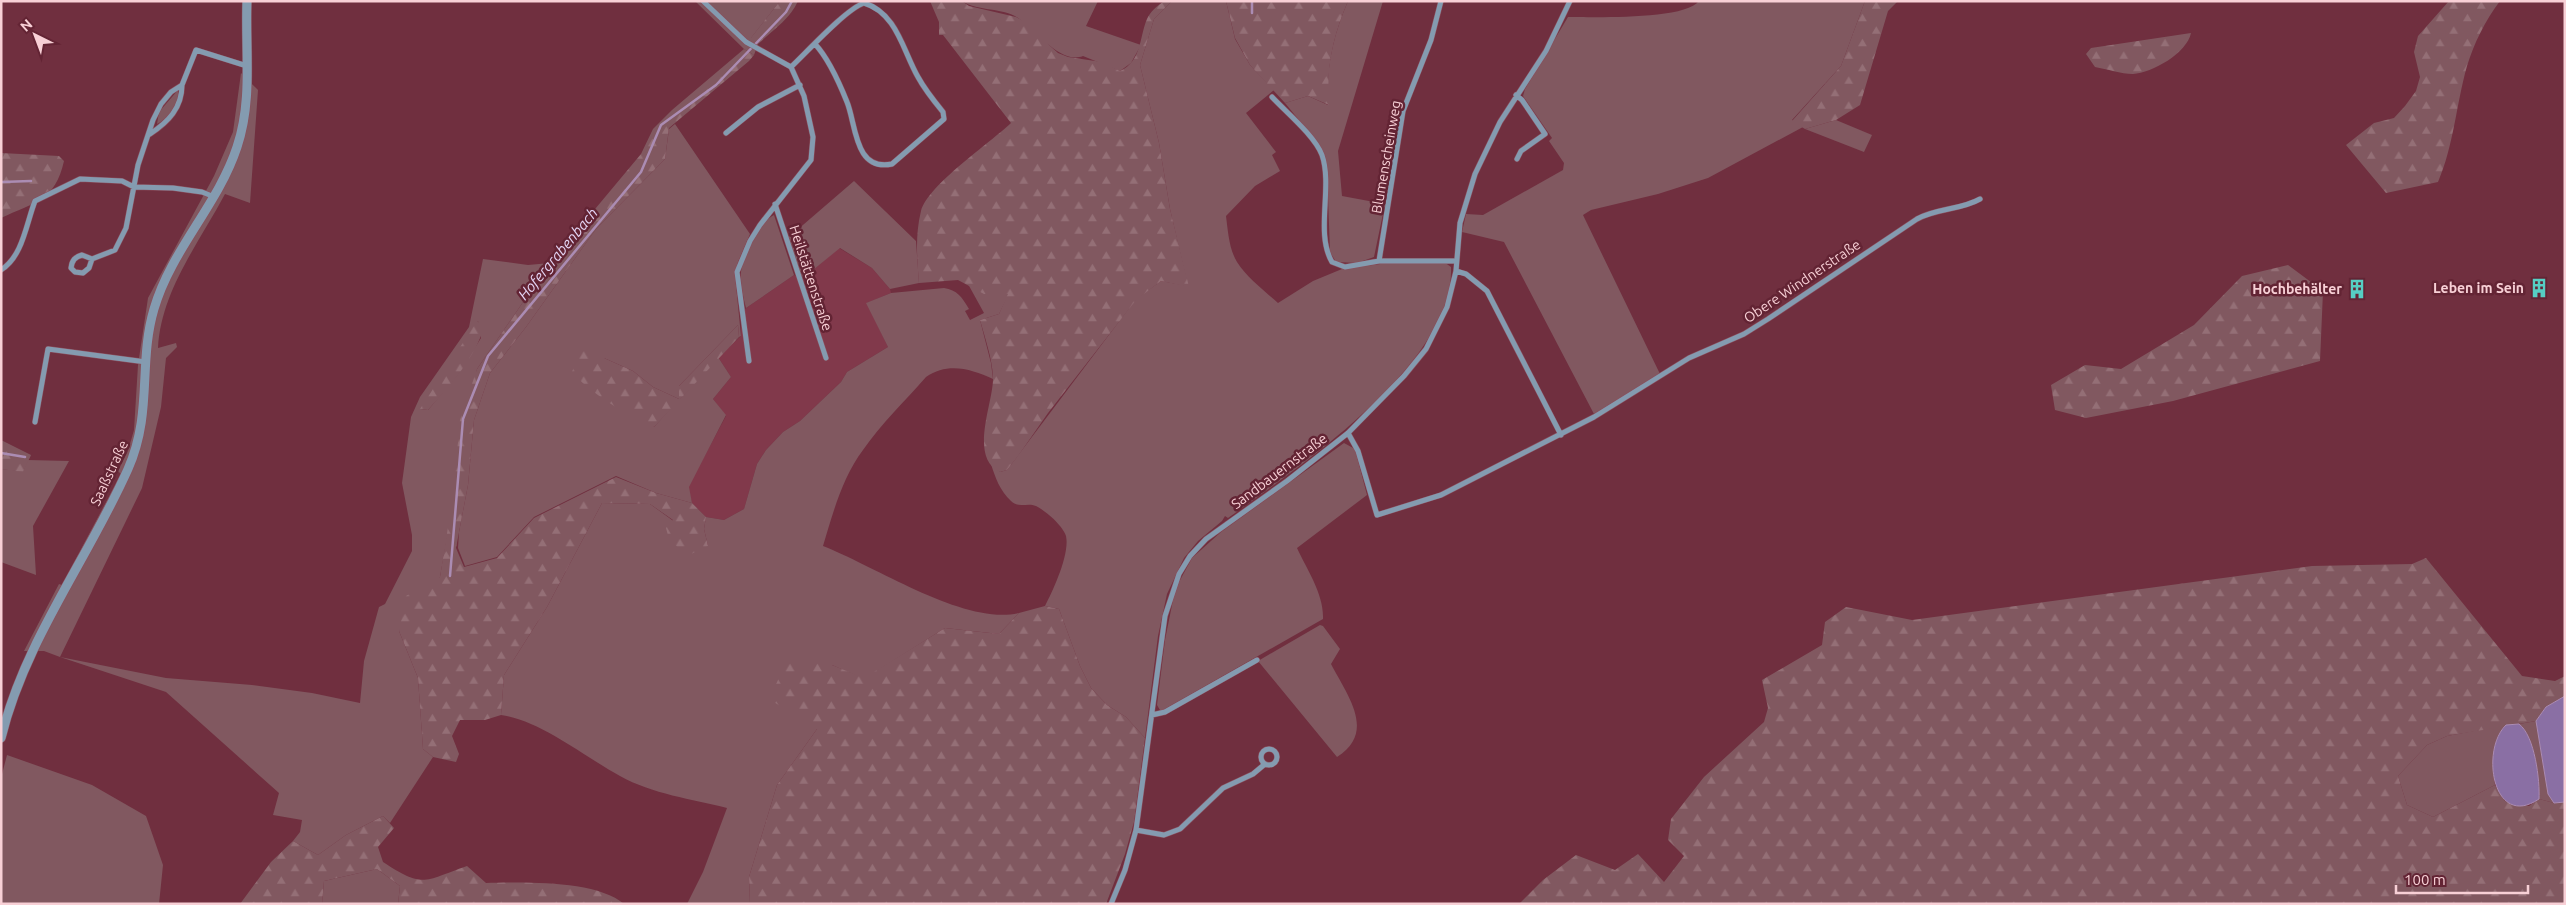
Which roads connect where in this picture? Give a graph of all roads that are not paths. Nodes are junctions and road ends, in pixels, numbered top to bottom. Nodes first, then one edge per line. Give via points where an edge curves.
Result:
1 (247, 1) edge
2 (703, 1) edge
3 (1441, 1) edge
4 (1570, 1) edge
5 (815, 44) junction
6 (247, 66) junction
7 (791, 67) junction
8 (182, 85) junction
9 (800, 85) junction
10 (1516, 95) junction
11 (1272, 97) dead end
12 (726, 133) dead end
13 (150, 134) junction
14 (1517, 159) dead end
15 (134, 188) junction
16 (212, 196) junction
17 (1980, 199) dead end
18 (775, 204) junction
19 (92, 259) dead end
20 (1456, 261) junction
21 (1379, 262) junction
22 (1, 270) edge
23 (1456, 271) junction
24 (826, 358) dead end
25 (749, 361) dead end
26 (146, 362) junction
27 (35, 422) dead end
28 (1348, 433) junction
29 (1561, 435) junction
30 (1257, 660) dead end
31 (1152, 716) junction
32 (1, 738) edge
33 (1265, 764) dead end
34 (1136, 830) junction
35 (1110, 904) edge

1 - 6 street, Saaßstraße
2 - 7 street via 746,42
3 - 21 street, Blumenscheinweg via 1431,40 1403,111
4 - 10 street, Sandbauernstraße via 1546,51
5 - 5 street via 855,8 868,4 894,26 918,78 943,112 944,119 892,164 875,162 857,142 848,103 824,54
5 - 7 street
6 - 8 street via 196,50
6 - 16 street, Saaßstraße via 246,109 237,149
7 - 9 street
8 - 13 street via 161,104 152,120
8 - 13 street via 182,96 174,113
9 - 12 street via 758,107
9 - 18 street via 812,130 813,153 805,169
10 - 14 street via 1545,134 1521,152
10 - 20 street, Sandbauernstraße via 1475,174 1460,223
11 - 21 street via 1322,154 1326,179 1326,248 1332,262 1345,267
13 - 15 street via 138,165
15 - 16 street via 173,188
15 - 19 street via 126,228 115,250
15 - 22 street via 122,181 80,179 35,201 19,250 11,263
16 - 26 street, Saaßstraße via 172,266 154,309
17 - 29 street, Obere Windnerstraße via 1917,219 1744,334 1689,358
18 - 24 street, Heilstättenstraße
18 - 25 street via 750,241 737,272
20 - 21 street
20 - 23 street, Sandbauernstraße
23 - 28 street, Sandbauernstraße via 1447,307 1426,349
23 - 29 street via 1466,274 1488,291
26 - 27 street via 48,349
26 - 32 street, Saaßstraße via 143,420 135,452 32,653
28 - 29 street, Obere Windnerstraße via 1358,451 1377,515 1441,494
28 - 31 street, Sandbauernstraße via 1206,539 1190,556 1179,574 1165,616
30 - 31 street
31 - 34 street, Sandbauernstraße
33 - 34 street via 1253,774 1223,788 1180,829 1164,835
34 - 35 street, Sandbauernstraße via 1126,870

